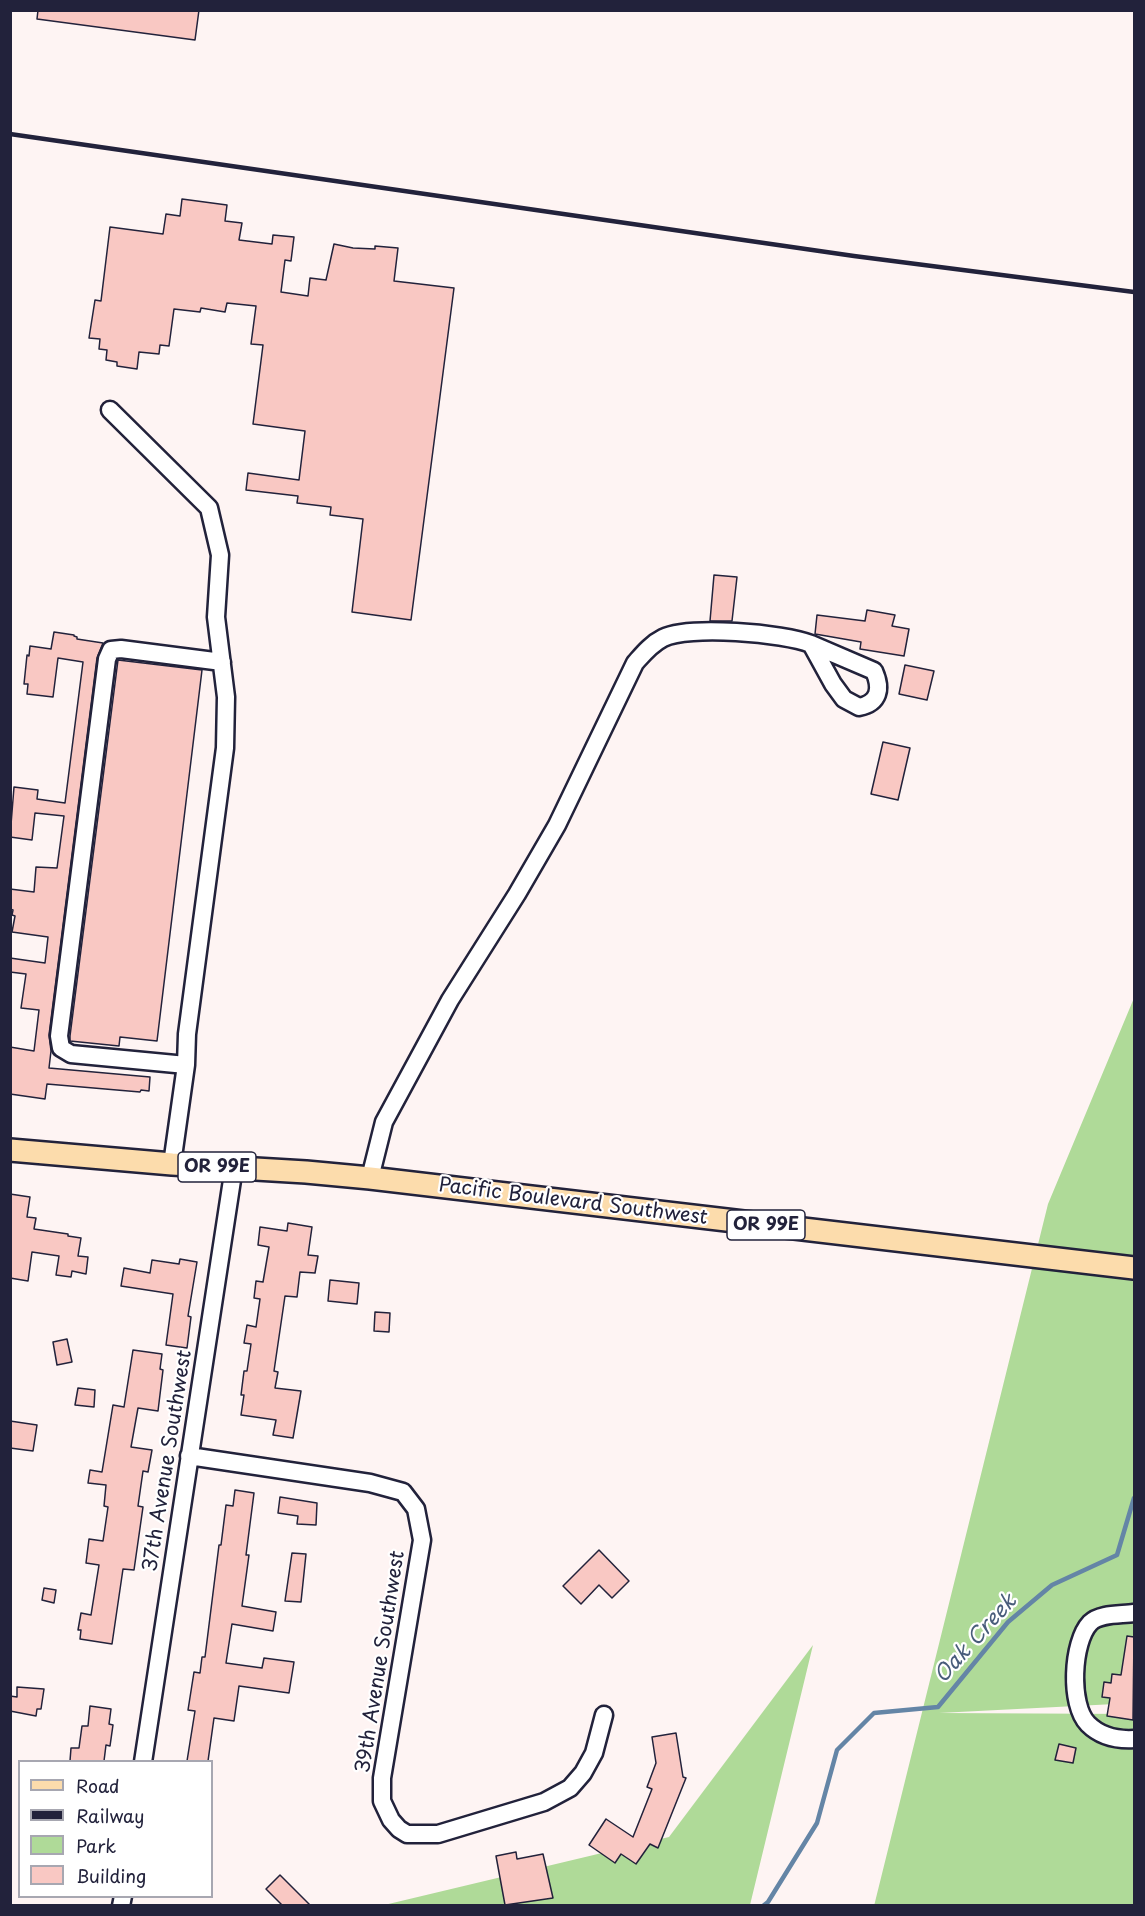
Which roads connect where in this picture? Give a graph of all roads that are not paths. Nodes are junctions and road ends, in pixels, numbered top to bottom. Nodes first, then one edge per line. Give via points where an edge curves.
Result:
1 (110, 410) dead end
2 (811, 644) dead end
3 (222, 662) junction
4 (186, 1065) junction
5 (10, 1150) edge
6 (172, 1164) junction
7 (234, 1167) junction
8 (370, 1178) junction
9 (1134, 1268) edge
10 (189, 1456) junction
11 (1134, 1613) edge
12 (603, 1715) dead end
13 (1134, 1739) edge
14 (143, 1760) edge

1 - 3 street via 209,508 220,555 216,617
2 - 8 street via 780,636 680,633 663,637 635,663 557,825 450,1000 384,1122
3 - 4 street via 225,748
3 - 4 street via 121,649 111,650 107,659 59,1036 61,1048 70,1054
4 - 6 street
5 - 6 main road, Pacific Boulevard Southwest / OR 99E
6 - 7 main road, Pacific Boulevard Southwest / OR 99E
7 - 8 main road, Pacific Boulevard Southwest / OR 99E
7 - 10 street, 37th Avenue Southwest
8 - 9 main road, Pacific Boulevard Southwest / OR 99E
10 - 12 street, 39th Avenue Southwest via 370,1483 403,1491 416,1509 422,1539 382,1778 382,1801 399,1829 407,1834 438,1834 544,1802 570,1788 584,1773 594,1753
10 - 14 street, 37th Avenue Southwest
11 - 13 street via 1091,1621 1084,1632 1075,1668 1078,1709 1087,1723 1101,1735

